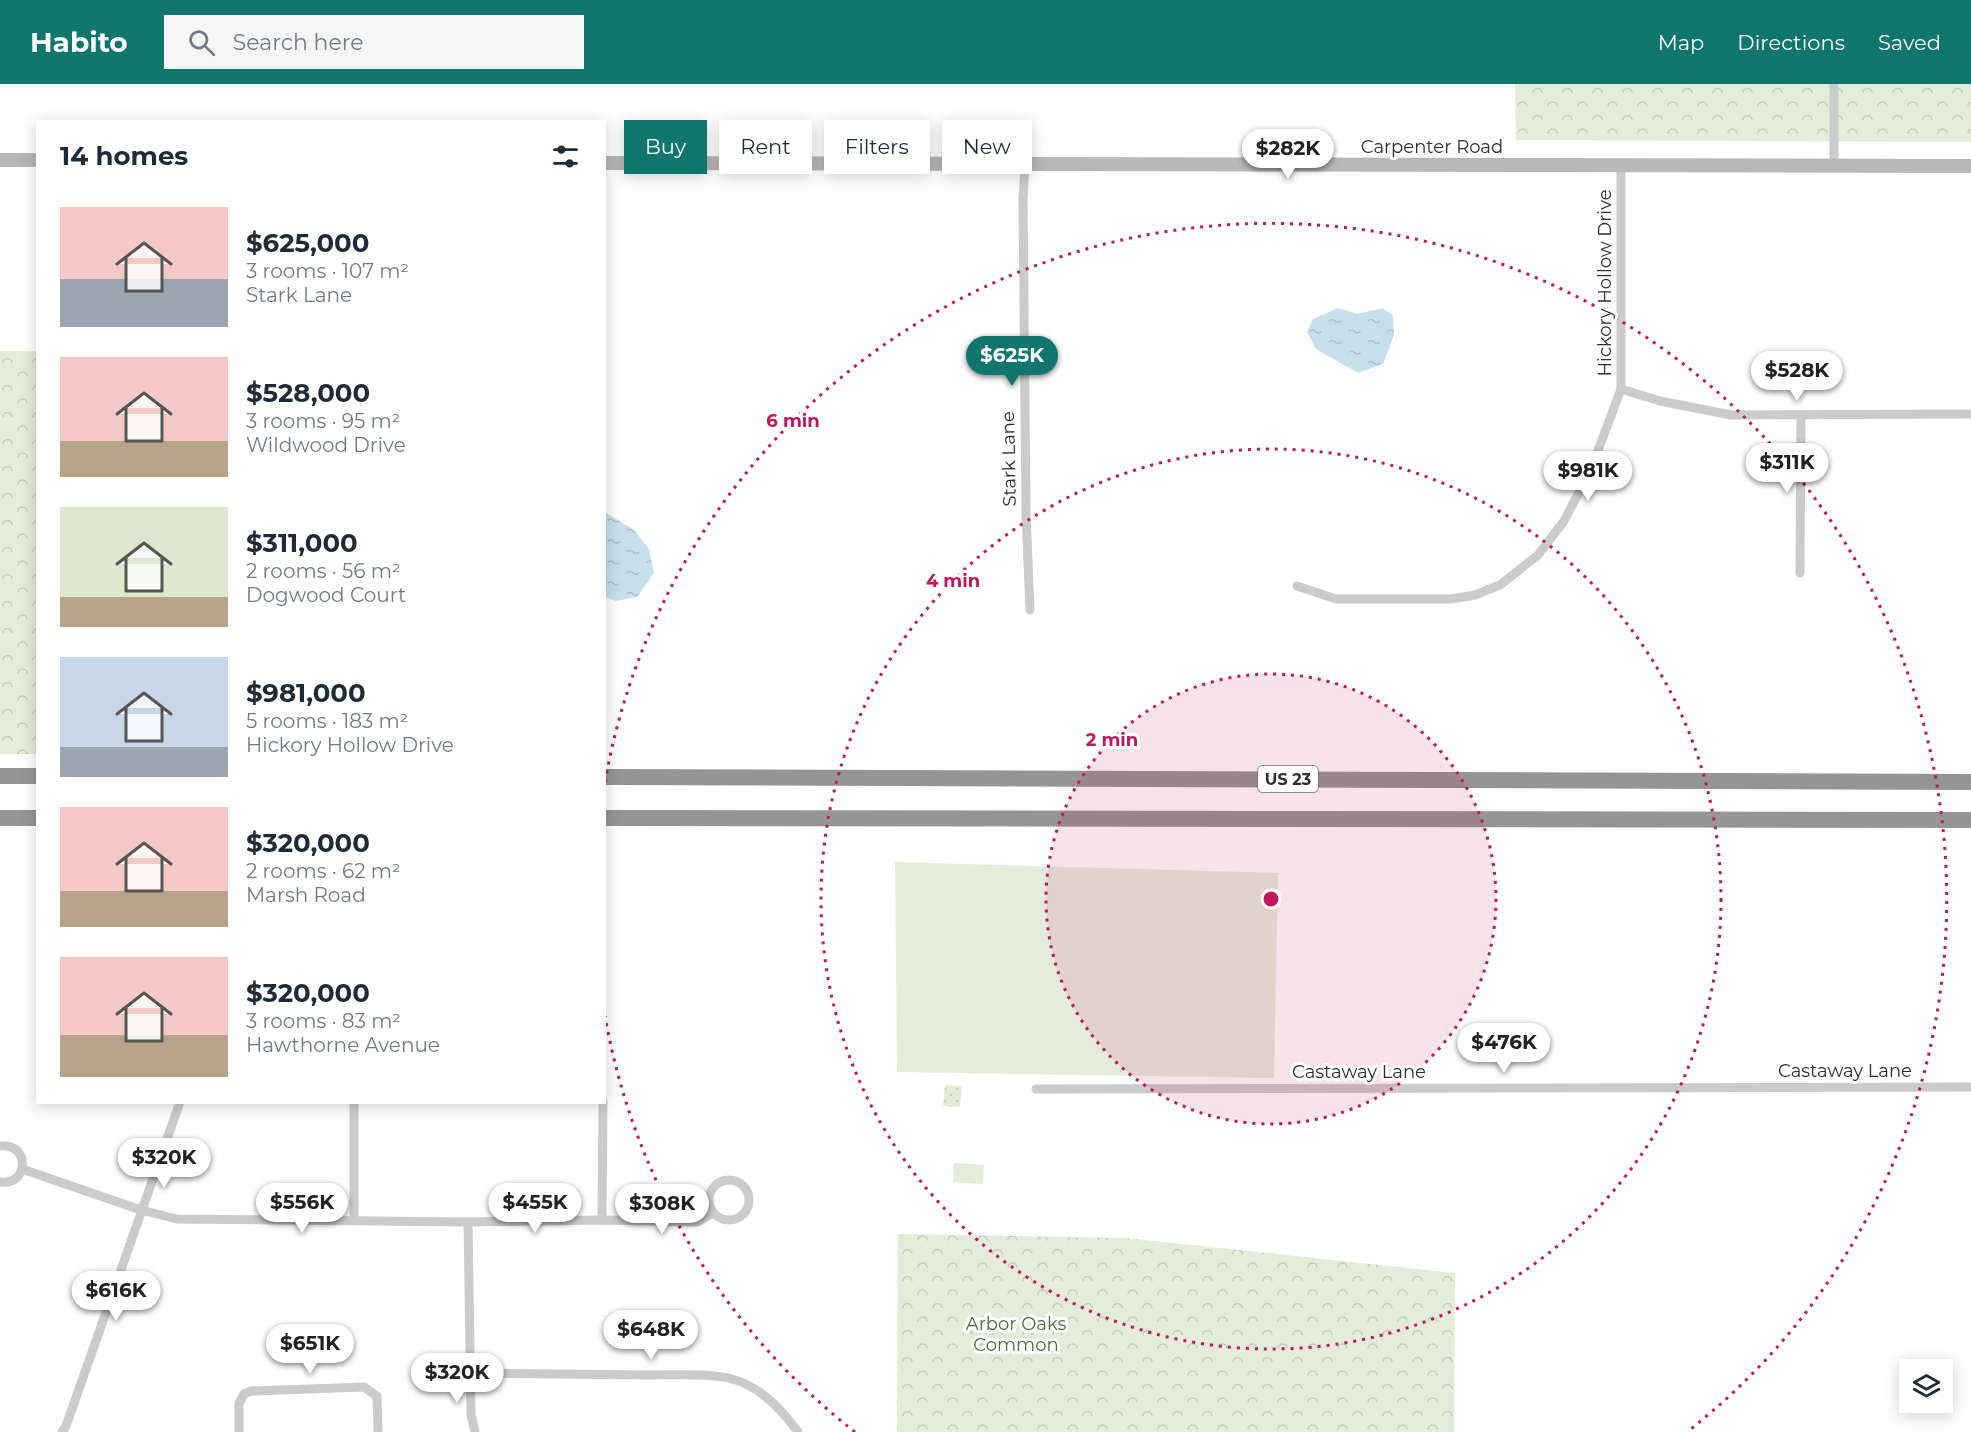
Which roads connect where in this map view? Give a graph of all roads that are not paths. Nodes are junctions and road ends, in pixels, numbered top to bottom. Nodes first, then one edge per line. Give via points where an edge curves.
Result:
1 (1834, 84) edge
2 (0, 160) edge
3 (36, 160) edge
4 (606, 163) edge
5 (942, 164) edge
6 (1032, 164) edge
7 (1621, 166) junction
8 (1834, 166) junction
9 (1971, 166) edge
10 (1025, 174) edge
11 (1621, 389) junction
12 (1971, 414) edge
13 (1801, 416) junction
14 (1800, 573) dead end
15 (1297, 586) dead end
16 (1030, 610) dead end
17 (0, 776) edge
18 (36, 776) edge
19 (606, 777) edge
20 (1971, 782) edge
21 (0, 818) edge
22 (36, 818) edge
23 (606, 819) edge
24 (1971, 820) edge
25 (1971, 1087) edge
26 (1036, 1089) dead end
27 (179, 1104) edge
28 (354, 1104) edge
29 (603, 1104) edge
30 (0, 1146) edge
31 (22, 1169) junction
32 (0, 1182) edge
33 (141, 1210) junction
34 (713, 1213) junction
35 (354, 1220) junction
36 (602, 1220) junction
37 (468, 1222) junction
38 (472, 1373) junction
39 (64, 1429) edge
40 (76, 1432) edge
41 (239, 1432) edge
42 (378, 1432) edge
43 (475, 1432) edge
44 (798, 1432) edge

1 - 8 street
2 - 3 main road
4 - 5 main road, Carpenter Road
6 - 7 main road, Carpenter Road
7 - 8 main road, Carpenter Road
7 - 11 street, Hickory Hollow Drive
8 - 9 main road, Carpenter Road
10 - 16 street, Stark Lane
11 - 13 street via 1731,415
11 - 15 street, Hickory Hollow Drive via 1591,469 1564,521 1538,555 1500,585 1475,596 1381,600 1336,599
12 - 13 street
13 - 14 street
17 - 18 highway
19 - 20 highway, US 23
21 - 22 highway
23 - 24 highway
25 - 26 street, Castaway Lane
27 - 33 street
28 - 35 street
29 - 36 street
30 - 31 street via 8,1145 18,1151
31 - 32 street via 10,1182
31 - 33 street
33 - 35 street via 203,1221
33 - 39 street
34 - 34 street via 710,1195 717,1184 736,1181 747,1190 747,1209 738,1219 724,1220
34 - 36 street via 698,1222
35 - 37 street
36 - 37 street
37 - 38 street
38 - 43 street via 471,1415
38 - 44 street via 733,1379 766,1397
39 - 40 street
41 - 42 street via 239,1403 251,1391 364,1387 376,1396

